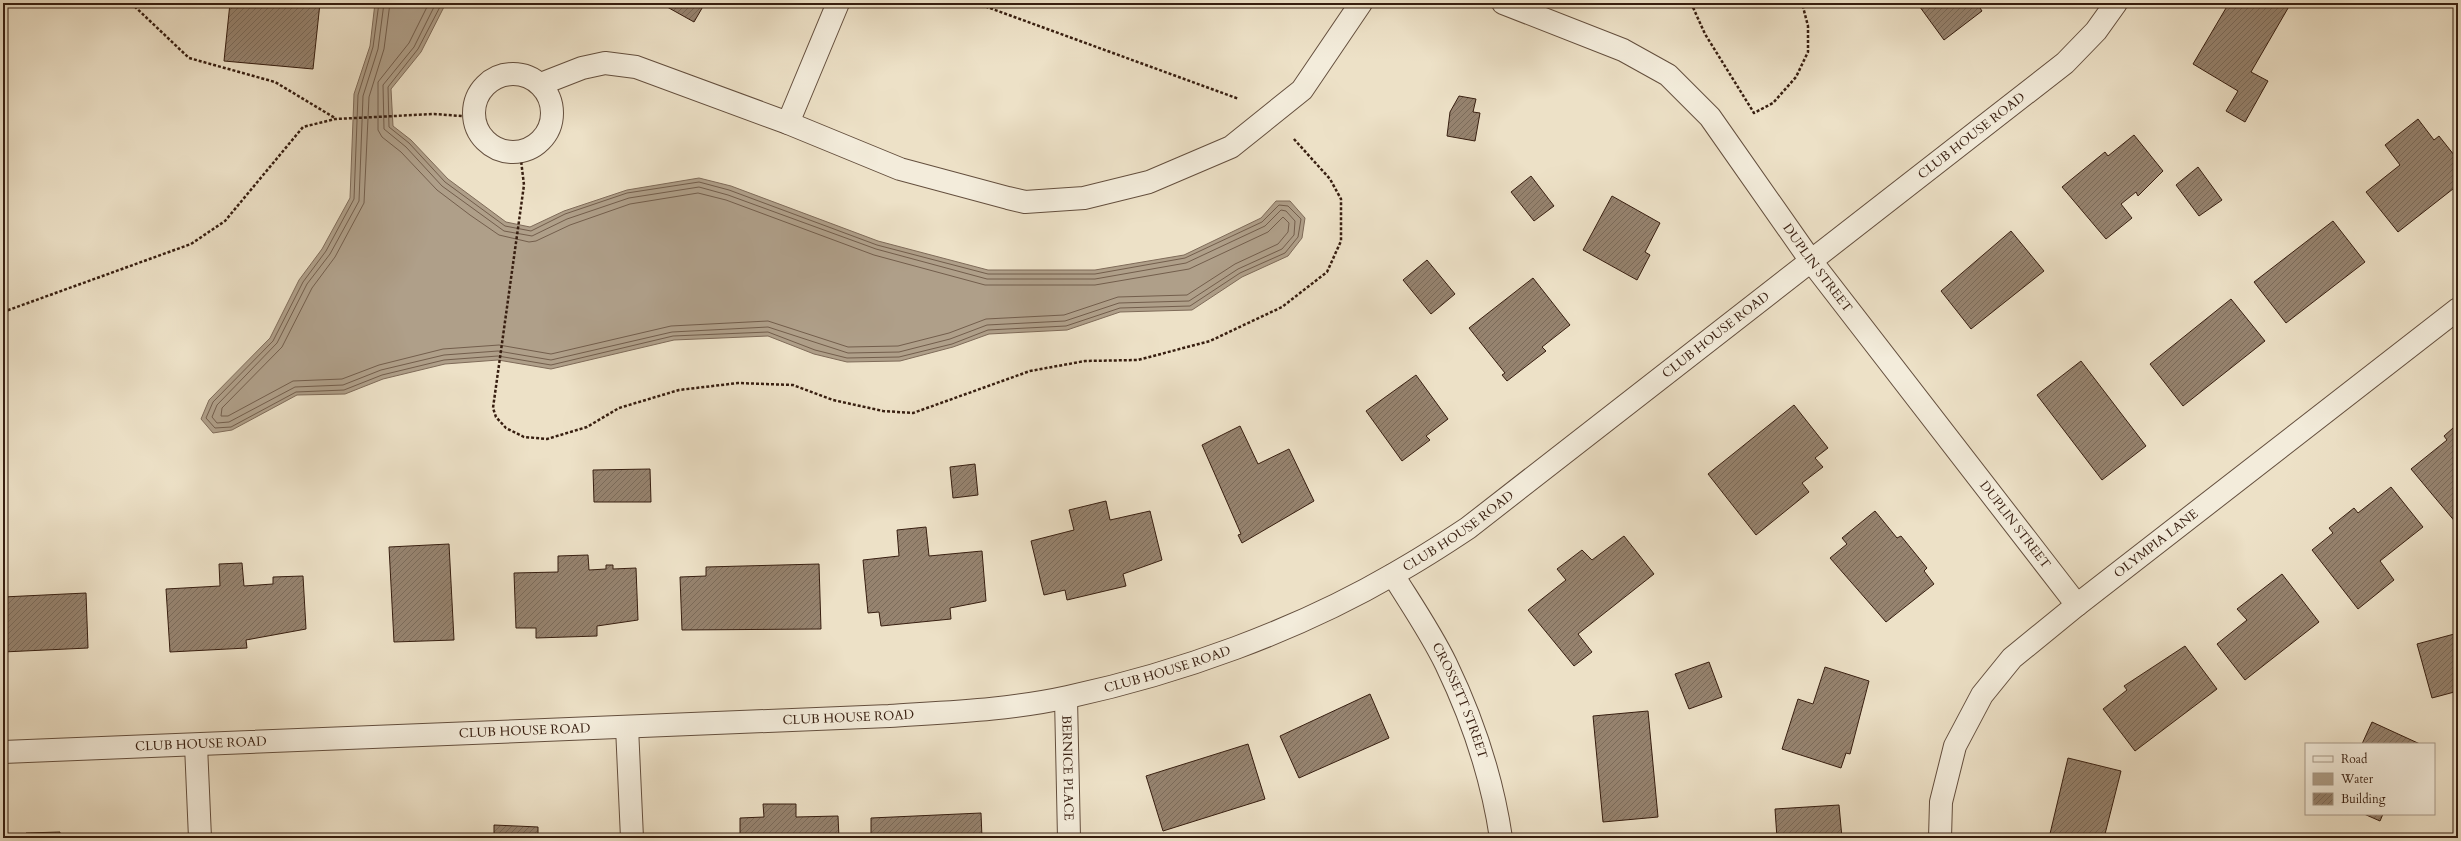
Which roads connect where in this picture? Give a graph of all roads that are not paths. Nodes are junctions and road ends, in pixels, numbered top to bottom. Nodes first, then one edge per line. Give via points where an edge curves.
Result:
1 (838, 3) edge
2 (1361, 3) edge
3 (1503, 3) edge
4 (2116, 3) edge
5 (541, 84) junction
6 (788, 123) junction
7 (1811, 261) junction
8 (2458, 309) edge
9 (1393, 575) junction
10 (2077, 605) junction
11 (1066, 698) junction
12 (627, 727) junction
13 (196, 745) junction
14 (3, 752) edge
15 (200, 838) edge
16 (632, 838) edge
17 (1069, 838) edge
18 (1501, 838) edge
19 (1940, 838) edge

1 - 6 street
2 - 6 street via 1302,90 1231,147 1149,182 1084,198 1025,202 900,169
3 - 7 street, DUPLIN STREET via 1623,50 1668,75 1710,117
4 - 7 street, CLUB HOUSE ROAD via 2096,31 2065,63
5 - 5 street via 548,94 553,119 542,141 532,149 507,152 495,148 484,140 477,130 474,117 475,103 490,81 516,73 530,76
5 - 6 street via 582,68 605,63 636,67
7 - 9 street, CLUB HOUSE ROAD via 1468,528
7 - 10 street, DUPLIN STREET
8 - 10 street, OLYMPIA LANE
9 - 11 street, CLUB HOUSE ROAD via 1303,620 1207,658 1116,686
9 - 18 street, CROSSETT STREET via 1446,663 1475,730 1495,801
10 - 19 street, OLYMPIA LANE via 2012,658 1982,695 1955,746 1940,802
11 - 12 street, CLUB HOUSE ROAD via 985,710
11 - 17 street, BERNICE PLACE
12 - 13 street, CLUB HOUSE ROAD
12 - 16 street
13 - 14 street, CLUB HOUSE ROAD
13 - 15 street

